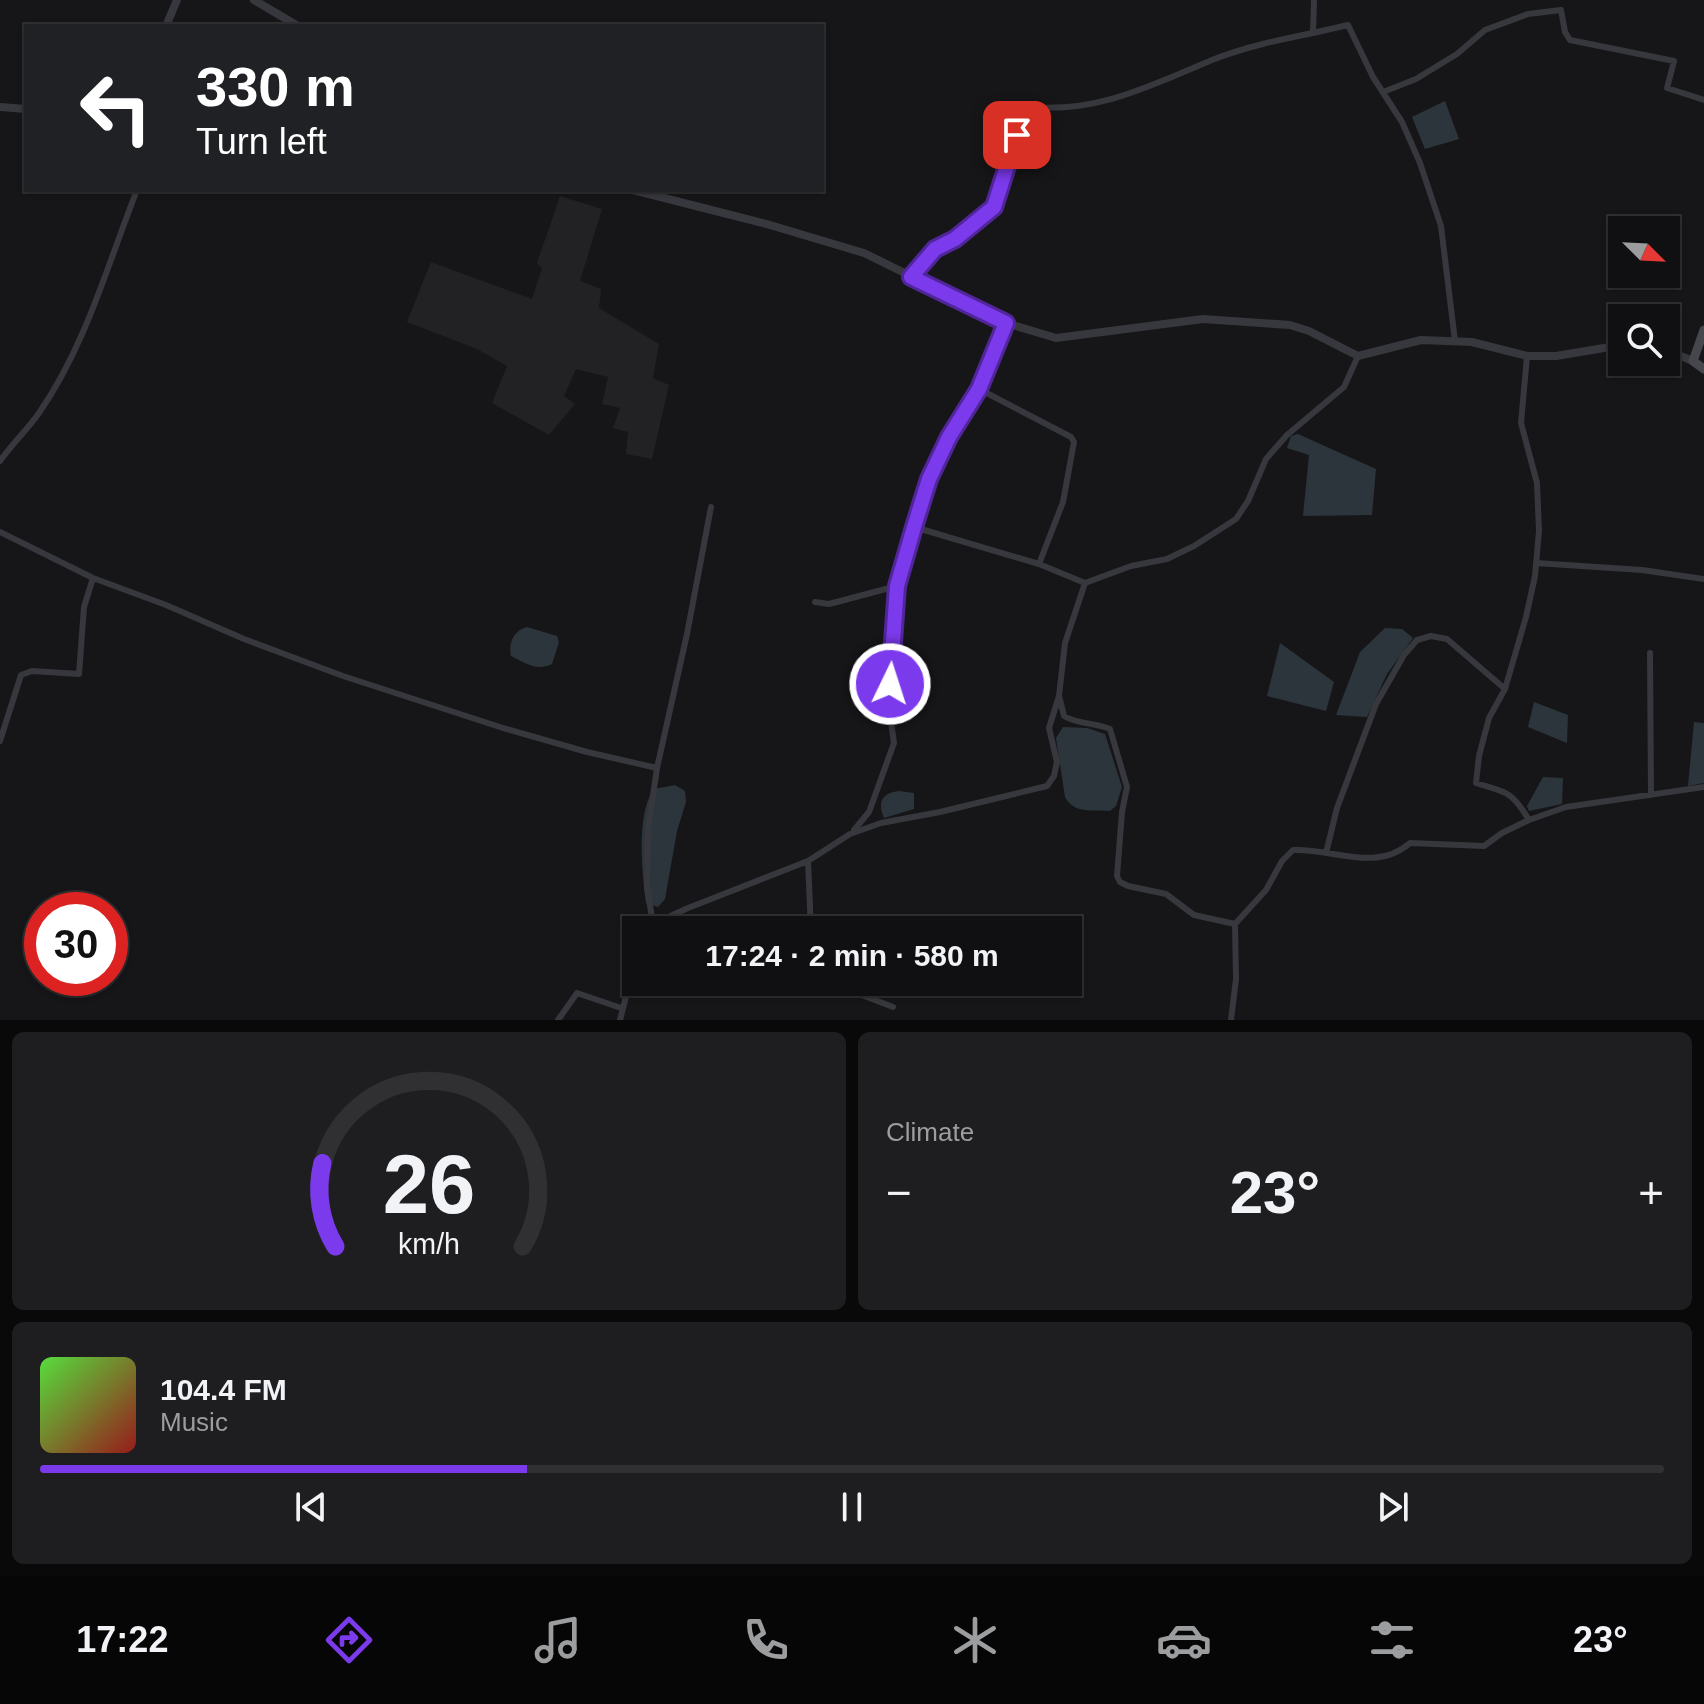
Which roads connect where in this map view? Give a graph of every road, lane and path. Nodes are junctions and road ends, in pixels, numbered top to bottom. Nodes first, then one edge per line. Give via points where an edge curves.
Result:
1 (177, 0) edge
2 (254, 0) edge
3 (1314, 0) edge
4 (167, 24) edge
5 (295, 24) edge
6 (1313, 33) junction
7 (1383, 92) junction
8 (1704, 100) edge
9 (0, 107) edge
10 (24, 109) edge
11 (136, 192) edge
12 (641, 192) edge
13 (911, 277) junction
14 (1006, 323) junction
15 (1704, 330) edge
16 (1455, 341) junction
17 (1608, 347) edge
18 (1358, 356) junction
19 (1527, 356) junction
20 (1680, 356) edge
21 (1693, 361) junction
22 (1704, 369) edge
23 (979, 389) junction
24 (0, 461) edge
25 (711, 507) dead end
26 (914, 527) junction
27 (0, 532) edge
28 (1536, 563) junction
29 (1039, 564) junction
30 (93, 578) junction
31 (1704, 579) edge
32 (1085, 583) junction
33 (897, 586) junction
34 (815, 602) dead end
35 (1650, 653) dead end
36 (1505, 689) junction
37 (1059, 696) junction
38 (0, 741) edge
39 (657, 768) junction
40 (1704, 787) edge
41 (1651, 795) junction
42 (1529, 820) junction
43 (850, 834) junction
44 (1326, 853) junction
45 (808, 861) junction
46 (649, 916) edge
47 (676, 916) edge
48 (810, 916) edge
49 (1235, 924) junction
50 (625, 996) edge
51 (864, 996) edge
52 (893, 1007) dead end
53 (621, 1008) junction
54 (558, 1020) edge
55 (620, 1020) edge
56 (1231, 1020) edge

1 - 4 street
2 - 5 street
3 - 6 street
6 - 7 street via 1348,25
6 - 13 street via 1261,43 1096,105 1024,110 994,207 935,249
7 - 8 street via 1416,79 1485,30 1528,14 1561,10 1570,40 1674,61 1667,88
7 - 16 street via 1414,149 1441,226
9 - 10 street
11 - 24 street via 76,350 39,414
12 - 13 street via 864,253
13 - 14 street
14 - 18 street via 1056,338 1203,319 1290,325
14 - 23 street
15 - 21 main road
16 - 18 street via 1421,340
16 - 19 street
17 - 19 street
18 - 32 street via 1344,387 1266,459 1236,519 1167,559
19 - 28 street via 1521,423 1537,483
20 - 21 street
21 - 22 main road
23 - 26 street via 949,437
23 - 29 street via 1074,442 1063,502
25 - 39 street
26 - 29 street
26 - 33 street
27 - 30 street
28 - 31 street
28 - 36 street
29 - 32 street
30 - 38 street via 82,617 79,674 21,675
30 - 39 street via 443,710
32 - 37 street via 1065,643
33 - 34 street via 829,604
33 - 43 street via 888,701 894,743 869,812
35 - 41 street
36 - 42 street via 1489,718 1476,783 1510,793
36 - 44 street via 1447,639 1417,640 1376,704
37 - 43 street via 1049,728 1057,762 1047,786
37 - 49 street via 1064,716 1110,729 1115,739 1127,787 1120,882 1166,894 1194,915
39 - 46 street via 648,830
40 - 41 street
41 - 42 street via 1566,807
42 - 44 street via 1484,846 1410,843 1382,859
43 - 45 street
44 - 49 street via 1293,850
45 - 47 street
45 - 48 street
49 - 56 street
50 - 53 street
51 - 52 street
53 - 54 street via 577,993
53 - 55 street

